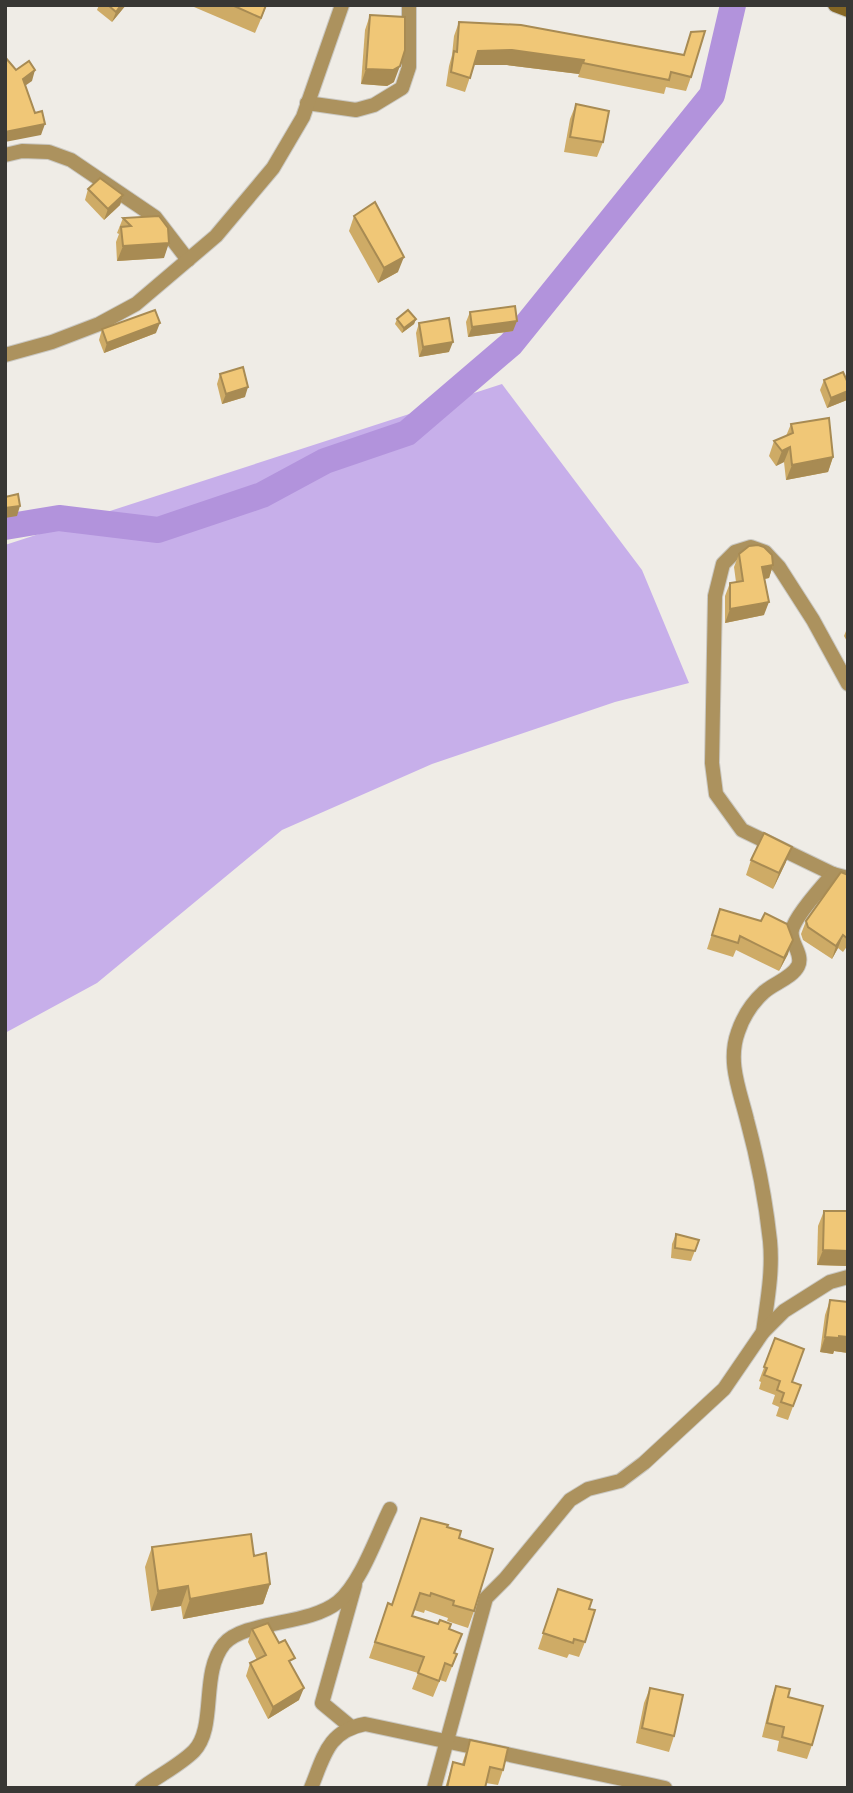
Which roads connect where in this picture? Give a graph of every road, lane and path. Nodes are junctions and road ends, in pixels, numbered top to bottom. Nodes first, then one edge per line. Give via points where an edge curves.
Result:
1 (342, 5) edge
2 (409, 5) edge
3 (835, 5) edge
4 (848, 10) edge
5 (307, 103) junction
6 (5, 155) edge
7 (188, 260) junction
8 (5, 355) edge
9 (848, 684) edge
10 (832, 874) junction
11 (848, 878) edge
12 (848, 1277) edge
13 (764, 1332) junction
14 (390, 1508) dead end
15 (358, 1576) junction
16 (351, 1727) junction
17 (446, 1740) junction
18 (142, 1788) edge
19 (311, 1788) edge
20 (434, 1788) edge
21 (664, 1788) edge

1 - 5 street
2 - 5 street via 409,67 402,88 356,110
3 - 4 main road
5 - 7 street via 273,168 216,236
6 - 7 street via 50,152 71,160 155,217
7 - 8 street via 136,304 99,324
9 - 10 street via 779,567 765,552 751,547 735,552 723,564 715,596 712,763 716,794 742,830
10 - 11 street
10 - 13 street via 792,929 799,965 757,1000 737,1034 736,1084 770,1241
12 - 13 street via 830,1282 784,1311
13 - 17 street via 724,1389 644,1464 620,1481 588,1489 570,1500 486,1598
14 - 15 street
15 - 16 street via 322,1703
15 - 18 street via 340,1601 323,1611 253,1629 226,1642 212,1669 201,1740 194,1751
16 - 17 street via 365,1724
16 - 19 street via 328,1745
17 - 20 street
17 - 21 street

